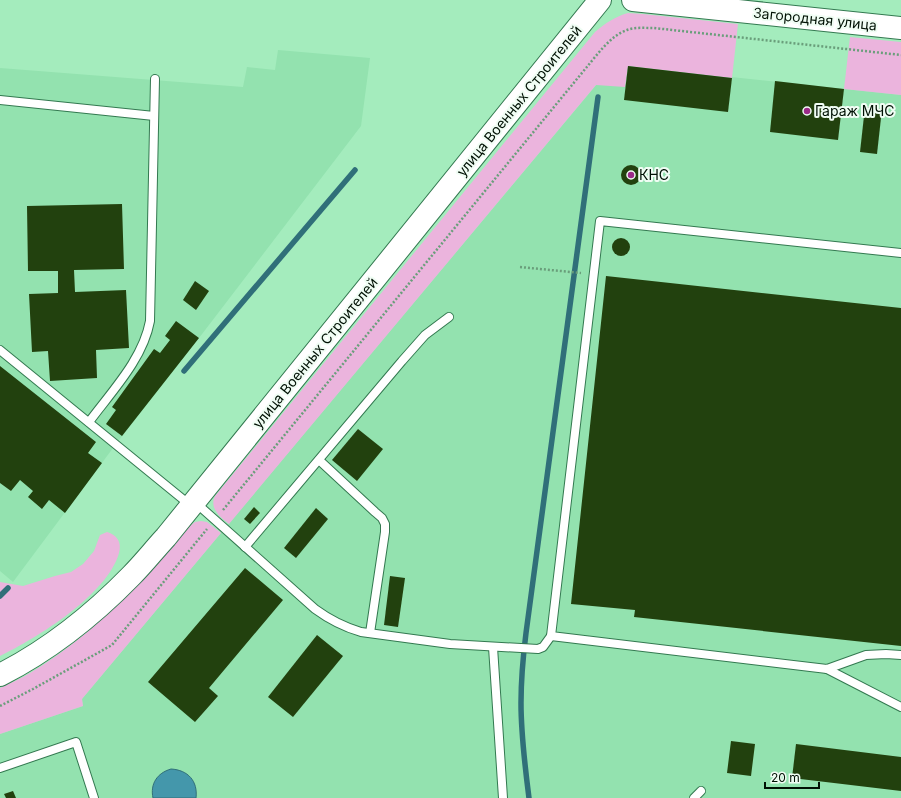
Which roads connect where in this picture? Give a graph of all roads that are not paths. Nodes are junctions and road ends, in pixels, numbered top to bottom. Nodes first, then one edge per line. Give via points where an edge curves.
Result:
1 (600, 0) edge
2 (633, 0) edge
3 (901, 28) edge
4 (155, 79) dead end
5 (0, 100) edge
6 (154, 116) junction
7 (901, 253) edge
8 (450, 317) dead end
9 (0, 350) edge
10 (89, 422) junction
11 (319, 460) junction
12 (193, 503) junction
13 (245, 547) junction
14 (370, 633) junction
15 (552, 636) junction
16 (493, 647) junction
17 (901, 655) edge
18 (827, 669) junction
19 (0, 675) edge
20 (901, 707) edge
21 (0, 768) edge
22 (701, 791) dead end
23 (94, 798) edge
24 (503, 798) edge
25 (694, 798) edge

1 - 12 street, улица Военных Строителей
2 - 3 street, Загородная улица
4 - 6 lane
5 - 6 lane
6 - 10 lane via 149,328 143,347
7 - 15 lane via 600,221
8 - 11 lane via 425,335
9 - 10 lane
10 - 12 lane
11 - 13 lane
11 - 14 lane via 376,512 385,524
12 - 13 lane
12 - 19 street, улица Военных Строителей via 132,576 96,610 59,639
13 - 14 lane via 326,618 349,629
14 - 16 lane
15 - 16 lane via 538,649
15 - 18 lane
16 - 24 lane
17 - 18 lane via 866,655
18 - 20 lane
21 - 23 lane via 76,742
22 - 25 lane

